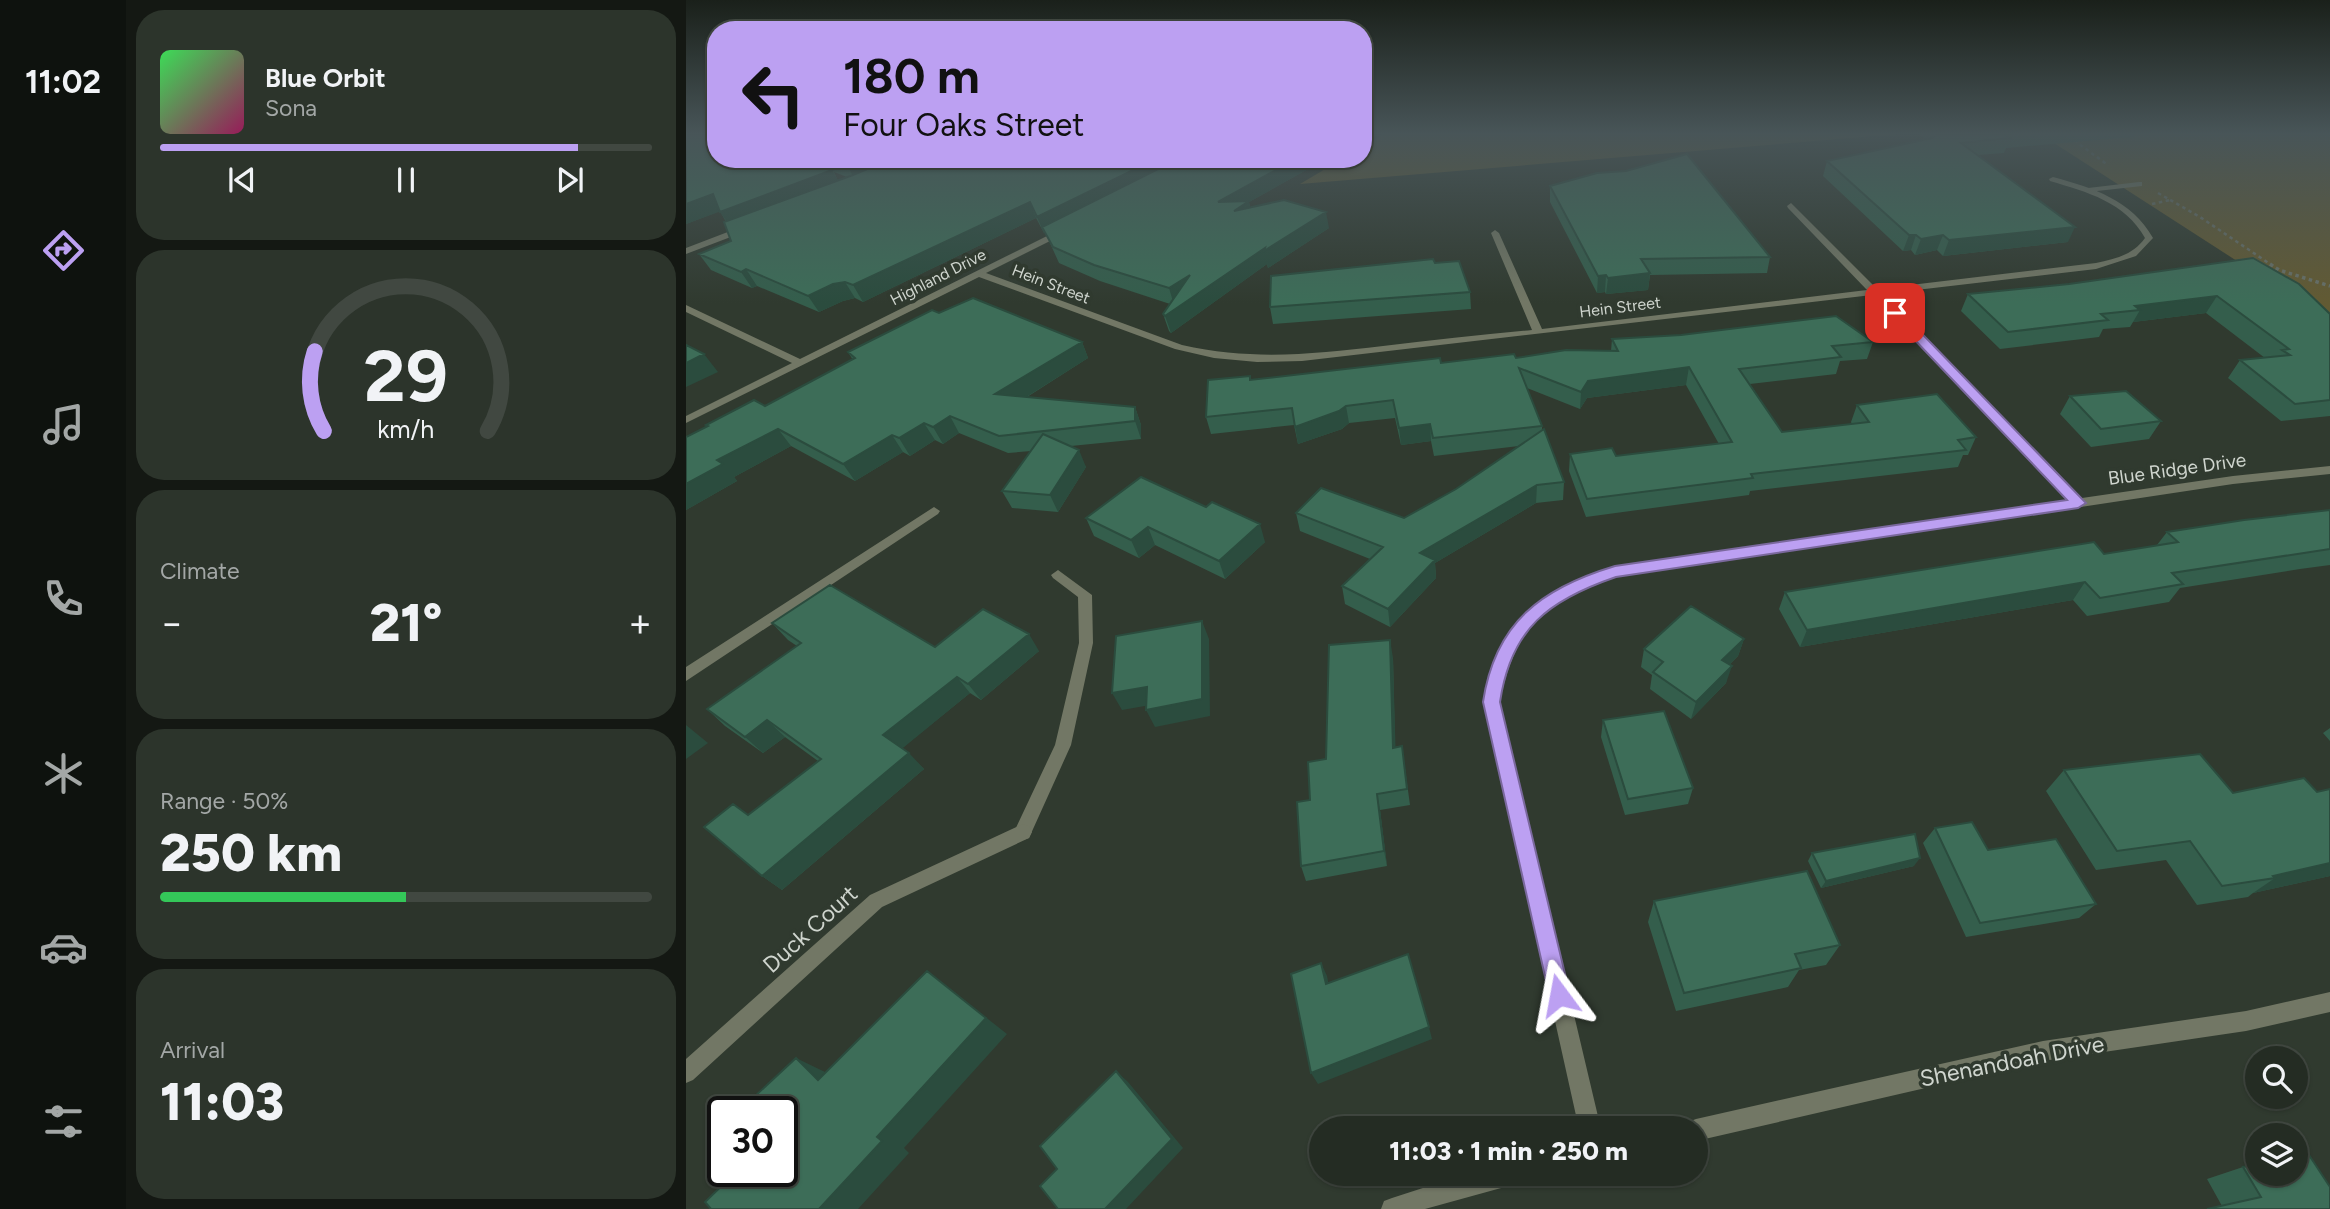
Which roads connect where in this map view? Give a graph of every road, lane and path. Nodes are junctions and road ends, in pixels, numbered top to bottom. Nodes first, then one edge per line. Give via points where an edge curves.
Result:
1 (2089, 190) edge
2 (2151, 190) edge
3 (1791, 206) dead end
4 (759, 223) edge
5 (1079, 223) edge
6 (1496, 233) dead end
7 (686, 251) edge
8 (980, 274) junction
9 (2330, 286) edge
10 (1877, 294) junction
11 (686, 308) edge
12 (1538, 332) junction
13 (800, 363) junction
14 (686, 420) edge
15 (2330, 470) edge
16 (2078, 503) junction
17 (934, 511) dead end
18 (1058, 575) dead end
19 (686, 675) edge
20 (2330, 1002) edge
21 (686, 1073) edge
22 (1587, 1116) edge
23 (1708, 1127) edge
24 (1463, 1186) edge
25 (1392, 1209) edge

1 - 10 street, Hein Street via 2112,200 2142,222 2149,238 2143,248 2126,259 2096,266
2 - 9 path via 2200,216 2279,270
3 - 10 street
4 - 7 street
5 - 8 street, Highland Drive
6 - 12 street
8 - 12 street, Hein Street via 1137,333 1214,355 1302,358
8 - 13 street, Highland Drive
10 - 12 street, Hein Street
10 - 16 street
11 - 13 street
13 - 14 street, Highland Drive
15 - 16 street, Blue Ridge Drive
16 - 22 street, Blue Ridge Drive via 1615,572 1574,586 1521,626 1496,675 1492,702
17 - 19 street
18 - 21 street, Duck Court via 1085,595 1086,643 1063,744 1023,832 876,901
20 - 23 street, Shenandoah Drive via 2246,1021 2043,1051
24 - 25 street

